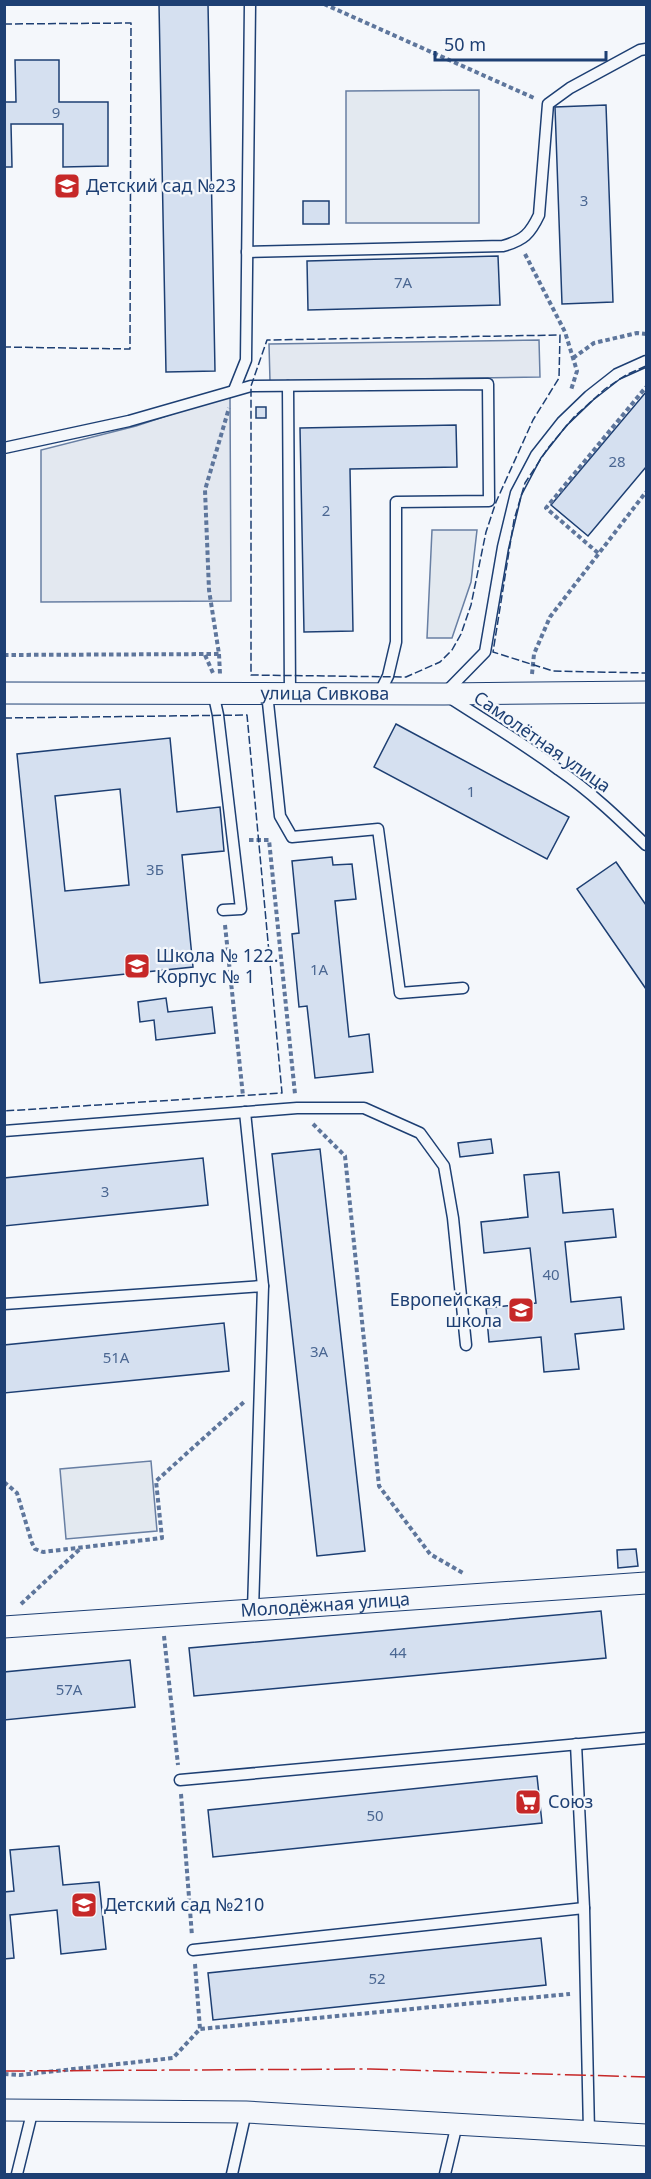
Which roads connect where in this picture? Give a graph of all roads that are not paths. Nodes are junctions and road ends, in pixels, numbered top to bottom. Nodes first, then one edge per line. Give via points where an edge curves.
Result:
1 (249, 4) edge
2 (646, 49) edge
3 (247, 252) junction
4 (646, 361) edge
5 (288, 386) junction
6 (234, 390) junction
7 (4, 448) edge
8 (381, 692) junction
9 (646, 692) edge
10 (4, 693) edge
11 (213, 693) junction
12 (267, 693) junction
13 (290, 693) junction
14 (444, 694) junction
15 (646, 845) edge
16 (223, 910) road end
17 (463, 988) dead end
18 (245, 1112) junction
19 (4, 1131) edge
20 (263, 1286) junction
21 (4, 1304) edge
22 (466, 1346) dead end
23 (646, 1583) edge
24 (253, 1610) junction
25 (9, 1619) edge
26 (646, 1738) edge
27 (576, 1744) junction
28 (180, 1780) road end
29 (584, 1908) junction
30 (193, 1950) road end
31 (33, 2109) junction
32 (4, 2110) edge
33 (246, 2112) junction
34 (457, 2124) junction
35 (589, 2131) junction
36 (646, 2134) edge
37 (17, 2175) edge
38 (232, 2175) edge
39 (445, 2175) edge

1 - 3 lane
2 - 3 lane via 580,82 548,104 539,215 531,230 518,241 503,246
3 - 6 lane via 246,360
4 - 14 lane via 604,383 562,422 536,455 516,493 486,652
5 - 6 lane
5 - 8 lane via 488,384 489,501 396,502 396,642
5 - 13 lane
6 - 7 lane via 129,421
8 - 13 street, улица Сивкова
8 - 14 street, улица Сивкова
9 - 14 street, улица Сивкова
10 - 11 street, улица Сивкова
11 - 12 street, улица Сивкова
11 - 16 lane via 241,909
12 - 13 street, улица Сивкова
12 - 17 lane via 280,816 292,837 378,829 400,993
14 - 15 lane, Самолётная улица via 561,771
18 - 19 lane
18 - 20 lane
18 - 22 lane via 364,1108 420,1132 444,1166
20 - 21 lane
20 - 24 lane
23 - 24 street, Молодёжная улица
24 - 25 street, Молодёжная улица
26 - 27 lane
27 - 28 lane
27 - 29 lane
29 - 30 lane
29 - 35 lane
31 - 32 street
31 - 33 street
31 - 37 lane
33 - 34 street
33 - 38 lane
34 - 35 street
34 - 39 lane
35 - 36 street

